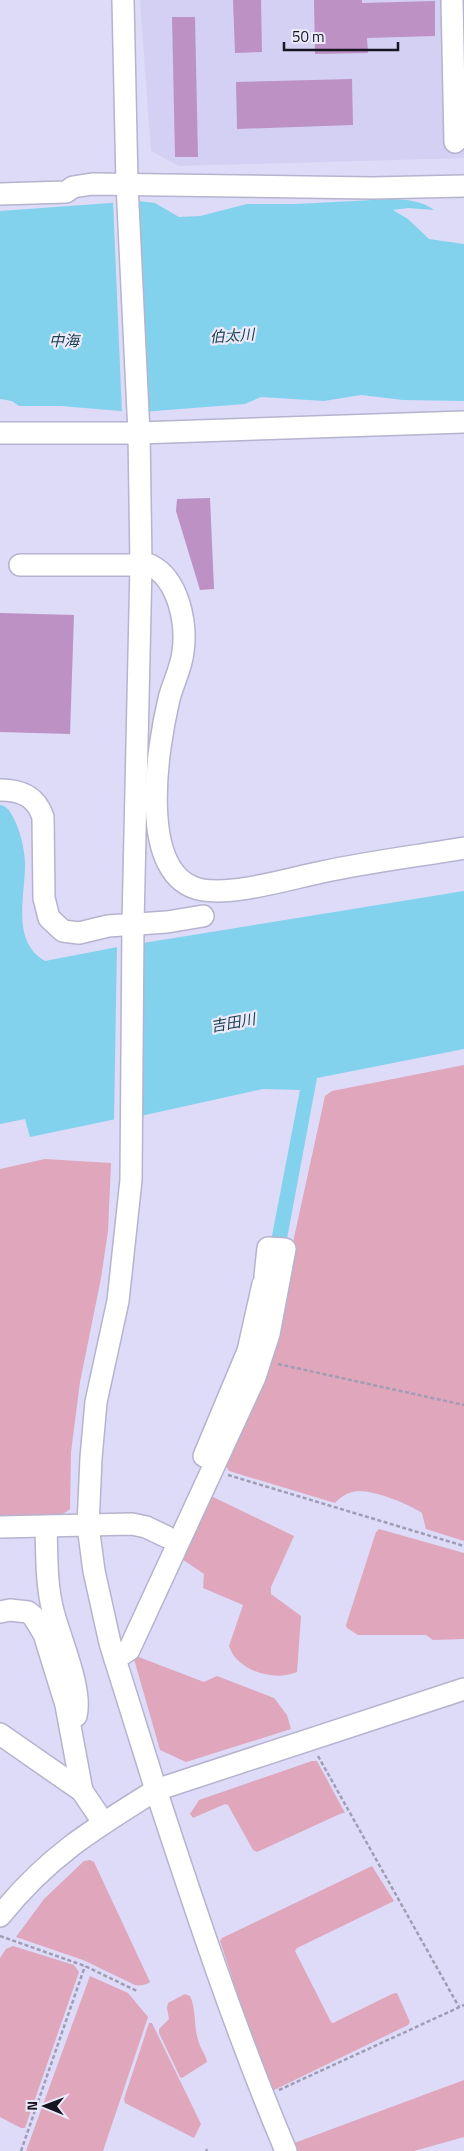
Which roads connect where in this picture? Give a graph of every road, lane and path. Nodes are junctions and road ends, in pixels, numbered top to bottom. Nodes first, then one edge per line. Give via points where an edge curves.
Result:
1 (123, 0) edge
2 (452, 0) edge
3 (455, 142) dead end
4 (127, 184) junction
5 (460, 186) edge
6 (0, 194) edge
7 (464, 422) edge
8 (0, 433) edge
9 (139, 433) junction
10 (20, 565) dead end
11 (141, 566) junction
12 (0, 790) edge
13 (464, 848) edge
14 (203, 916) dead end
15 (133, 931) junction
16 (275, 1248) dead end
17 (272, 1277) junction
18 (261, 1360) junction
19 (464, 1405) edge
20 (206, 1468) junction
21 (88, 1526) junction
22 (0, 1527) edge
23 (46, 1527) junction
24 (167, 1537) junction
25 (464, 1546) edge
26 (0, 1612) edge
27 (129, 1617) dead end
28 (115, 1659) junction
29 (464, 1689) edge
30 (71, 1730) junction
31 (0, 1734) edge
32 (309, 1739) junction
33 (82, 1790) junction
34 (156, 1790) junction
35 (103, 1822) junction
36 (0, 1916) edge
37 (0, 1936) edge
38 (85, 1966) junction
39 (137, 1990) dead end
40 (464, 2005) edge
41 (459, 2007) junction
42 (263, 2098) junction
43 (21, 2151) edge
44 (286, 2151) edge

1 - 4 street
2 - 3 street
4 - 5 street via 372,188
4 - 6 street via 92,184 66,192
4 - 9 street
7 - 9 street
8 - 9 street
9 - 11 street
10 - 11 street
11 - 13 street via 157,569 164,576 178,602 182,620 183,654 165,719 156,814 160,846 165,859 181,880 201,890 232,890
11 - 15 street
12 - 15 street via 11,790 32,798 39,806 43,817 44,898 56,926 63,931 79,933 108,926
14 - 15 street
15 - 21 street via 131,1180 118,1301 96,1402
16 - 17 street via 285,1249
17 - 18 street via 269,1334
17 - 20 street
18 - 19 path
18 - 20 street
20 - 24 street
20 - 25 path
20 - 28 street via 129,1650
21 - 23 street
21 - 24 street via 139,1524
21 - 28 street via 94,1571
22 - 23 street
23 - 30 street via 48,1583 78,1702
24 - 27 street
26 - 30 street via 20,1610 38,1622 66,1705
28 - 34 street
29 - 32 street
30 - 33 street
31 - 33 street
32 - 34 street
32 - 41 path
33 - 35 street
34 - 35 street
34 - 42 street via 219,1979
35 - 36 street via 41,1870
37 - 38 path
38 - 39 path
38 - 43 path
40 - 41 path
41 - 42 path
42 - 44 street

